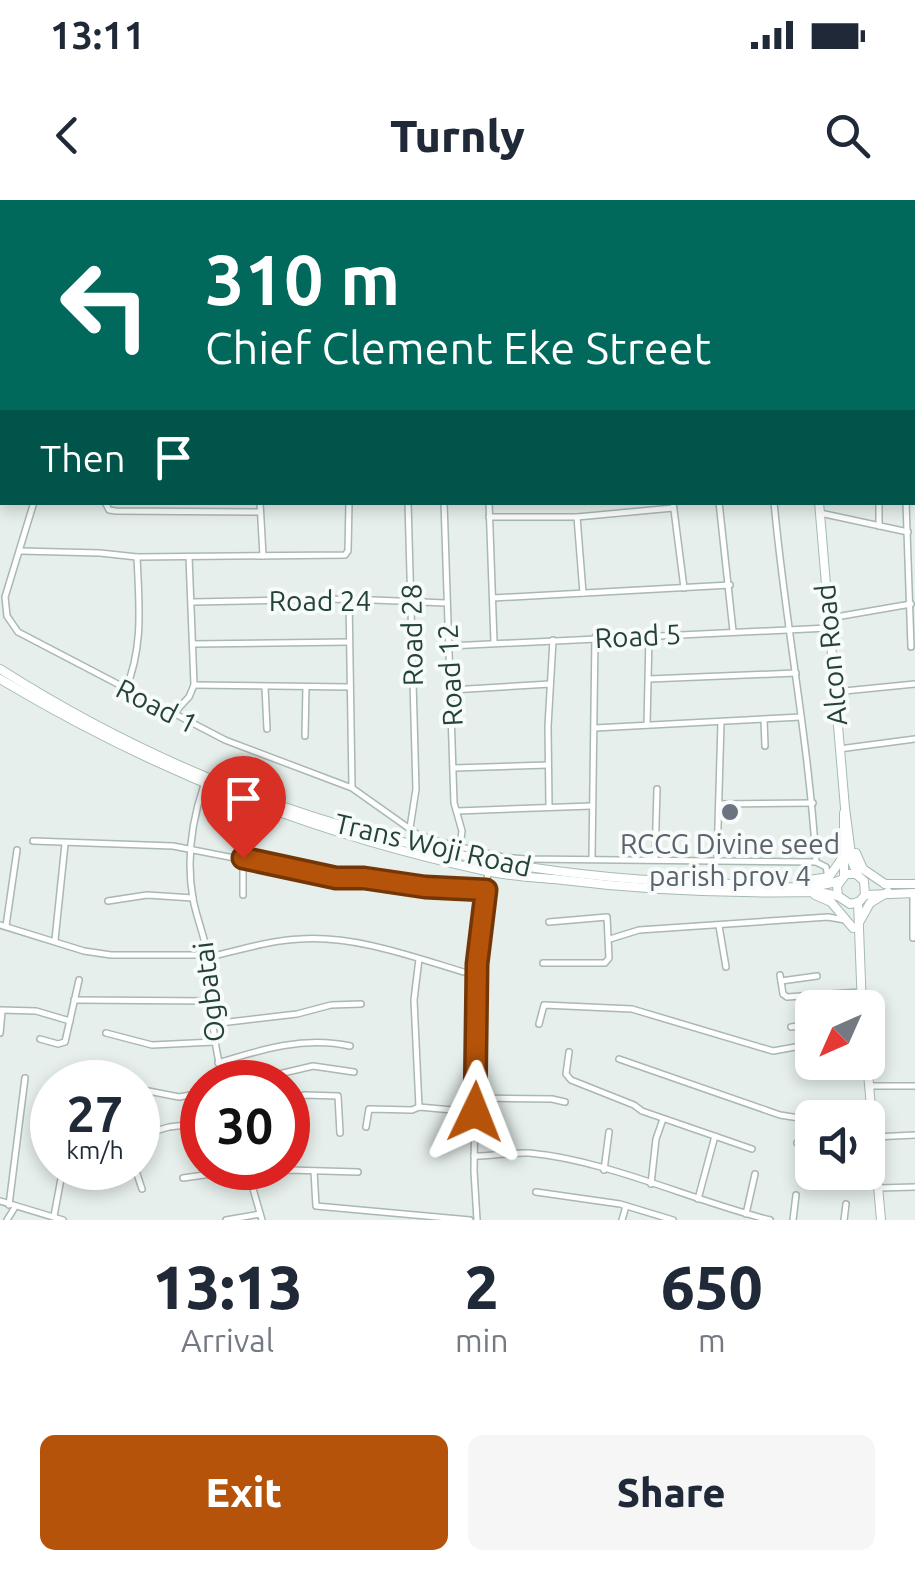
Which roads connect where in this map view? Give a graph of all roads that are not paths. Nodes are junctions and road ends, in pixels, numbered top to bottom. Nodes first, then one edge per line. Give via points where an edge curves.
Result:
1 (33, 505) edge
2 (106, 505) edge
3 (260, 505) edge
4 (349, 505) edge
5 (408, 505) edge
6 (444, 505) edge
7 (489, 505) edge
8 (673, 505) edge
9 (720, 505) edge
10 (774, 505) edge
11 (819, 505) edge
12 (880, 505) edge
13 (907, 506) edge
14 (915, 510) edge
15 (260, 512) junction
16 (820, 513) junction
17 (489, 517) junction
18 (577, 517) junction
19 (879, 526) junction
20 (908, 532) junction
21 (21, 551) junction
22 (263, 556) junction
23 (137, 557) junction
24 (189, 557) junction
25 (730, 586) junction
26 (684, 588) junction
27 (584, 593) junction
28 (492, 598) junction
29 (349, 599) junction
30 (412, 601) junction
31 (193, 602) junction
32 (446, 602) junction
33 (912, 608) edge
34 (828, 623) junction
35 (790, 629) junction
36 (734, 631) junction
37 (649, 636) junction
38 (596, 638) junction
39 (553, 640) junction
40 (349, 642) junction
41 (494, 642) junction
42 (194, 644) junction
43 (449, 646) junction
44 (911, 647) dead end
45 (0, 669) edge
46 (796, 672) junction
47 (0, 679) edge
48 (649, 679) junction
49 (550, 684) junction
50 (915, 684) edge
51 (194, 685) junction
52 (306, 686) junction
53 (349, 686) junction
54 (265, 687) junction
55 (452, 690) junction
56 (124, 691) junction
57 (834, 692) junction
58 (65, 712) junction
59 (173, 714) junction
60 (802, 717) junction
61 (764, 720) junction
62 (721, 722) junction
63 (646, 725) junction
64 (595, 728) junction
65 (267, 730) dead end
66 (107, 735) junction
67 (305, 736) dead end
68 (915, 739) edge
69 (765, 746) dead end
70 (839, 749) junction
71 (548, 765) junction
72 (454, 768) junction
73 (204, 785) junction
74 (352, 788) junction
75 (657, 789) dead end
76 (813, 803) junction
77 (719, 804) junction
78 (549, 806) junction
79 (591, 806) junction
80 (457, 812) junction
81 (410, 828) junction
82 (33, 841) dead end
83 (65, 844) junction
84 (460, 846) junction
85 (190, 848) junction
86 (17, 850) dead end
87 (848, 850) junction
88 (592, 857) junction
89 (243, 858) junction
90 (655, 859) junction
91 (717, 862) junction
92 (816, 862) junction
93 (488, 872) junction
94 (828, 878) junction
95 (841, 878) junction
96 (861, 878) junction
97 (886, 888) junction
98 (806, 889) junction
99 (486, 890) junction
100 (914, 890) edge
101 (244, 895) dead end
102 (866, 895) junction
103 (193, 898) junction
104 (842, 899) junction
105 (108, 901) dead end
106 (858, 902) junction
107 (549, 922) dead end
108 (719, 925) junction
109 (3, 926) edge
110 (853, 926) junction
111 (913, 938) edge
112 (610, 939) junction
113 (55, 941) junction
114 (208, 956) junction
115 (419, 959) junction
116 (544, 963) dead end
117 (726, 968) dead end
118 (477, 976) junction
119 (818, 976) dead end
120 (79, 980) dead end
121 (860, 990) edge
122 (795, 996) edge
123 (74, 1000) junction
124 (210, 1001) junction
125 (361, 1004) dead end
126 (1, 1010) edge
127 (70, 1021) junction
128 (212, 1024) junction
129 (539, 1024) dead end
130 (795, 1026) edge
131 (791, 1027) dead end
132 (0, 1033) edge
133 (106, 1033) dead end
134 (40, 1039) dead end
135 (214, 1042) junction
136 (350, 1046) dead end
137 (795, 1047) edge
138 (570, 1052) dead end
139 (217, 1060) edge
140 (230, 1060) edge
141 (619, 1060) dead end
142 (310, 1066) edge
143 (354, 1072) dead end
144 (25, 1078) dead end
145 (868, 1080) edge
146 (869, 1086) junction
147 (915, 1086) edge
148 (310, 1095) edge
149 (476, 1098) junction
150 (870, 1100) edge
151 (564, 1102) dead end
152 (419, 1107) junction
153 (475, 1112) junction
154 (795, 1118) edge
155 (664, 1119) junction
156 (366, 1127) dead end
157 (609, 1132) dead end
158 (340, 1133) dead end
159 (715, 1136) junction
160 (915, 1136) edge
161 (885, 1137) edge
162 (752, 1149) dead end
163 (474, 1156) junction
164 (310, 1170) edge
165 (314, 1170) junction
166 (604, 1170) junction
167 (358, 1172) dead end
168 (755, 1174) dead end
169 (651, 1184) junction
170 (915, 1187) edge
171 (885, 1188) edge
172 (59, 1190) edge
173 (253, 1190) edge
174 (878, 1190) edge
175 (536, 1192) dead end
176 (796, 1195) dead end
177 (698, 1199) junction
178 (0, 1201) edge
179 (846, 1204) dead end
180 (12, 1206) junction
181 (626, 1206) junction
182 (746, 1214) junction
183 (54, 1216) junction
184 (261, 1217) edge
185 (754, 1218) edge
186 (7, 1220) edge
187 (63, 1220) edge
188 (226, 1220) edge
189 (474, 1220) edge
190 (622, 1220) edge
191 (673, 1220) edge
192 (770, 1220) edge
193 (794, 1220) edge
194 (844, 1220) edge
195 (881, 1220) edge

1 - 21 street, Road 1
2 - 15 street via 116,511
3 - 15 street
4 - 22 street via 347,554
5 - 30 street, Road 28
6 - 32 street, Road 12
7 - 17 street
8 - 18 street
8 - 26 street
9 - 25 street
10 - 35 street
11 - 16 main road, Alcon Road
12 - 19 street
13 - 14 street
13 - 20 street
15 - 22 street
16 - 19 street
16 - 34 main road, Alcon Road
17 - 18 street
17 - 28 street
18 - 27 street
19 - 20 street
20 - 33 street
21 - 23 street
21 - 56 street, Road 1 via 5,597 8,621 26,638
22 - 24 street
23 - 24 street
23 - 56 street via 139,645
24 - 31 street
25 - 26 street
25 - 36 street
26 - 27 street
27 - 28 street
28 - 41 street
29 - 30 street, Road 24
29 - 31 street, Road 24
29 - 40 street
30 - 32 street, Road 24
30 - 81 street, Road 28 via 416,790
31 - 42 street
32 - 43 street, Road 12
33 - 34 street, Road 5
33 - 44 street
34 - 35 street, Road 5
34 - 57 main road, Alcon Road
35 - 36 street, Road 5
35 - 46 street
36 - 37 street, Road 5
37 - 38 street, Road 5
37 - 48 street
38 - 39 street, Road 5
38 - 64 street
39 - 41 street, Road 5
39 - 49 street
40 - 42 street
40 - 53 street
41 - 43 street, Road 5
42 - 51 street
43 - 55 street, Road 12
45 - 58 main road, Trans Woji Road
46 - 48 street
46 - 60 street
47 - 58 main road, Trans Woji Road
48 - 63 street
49 - 55 street
49 - 71 street
50 - 57 street
51 - 54 street
51 - 59 street
52 - 53 street
52 - 54 street
52 - 67 street
53 - 74 street
54 - 65 street
55 - 72 street, Road 12
56 - 59 street, Road 1
57 - 70 main road, Alcon Road
58 - 66 main road, Trans Woji Road
59 - 74 street, Road 1
60 - 61 street
60 - 76 street
61 - 62 street
61 - 69 street
62 - 63 street
62 - 77 street
63 - 64 street
64 - 79 street
66 - 73 main road, Trans Woji Road
66 - 98 main road, Trans Woji Road via 291,810 452,856 611,878
68 - 70 street
70 - 87 main road, Alcon Road
71 - 72 street
71 - 78 street
72 - 80 street, Road 12
73 - 85 street, Ogbatai
73 - 93 main road, Trans Woji Road via 341,835
74 - 81 street, Road 1
75 - 90 street
76 - 77 street
76 - 92 street
77 - 91 street
78 - 79 street
78 - 80 street
79 - 88 street
80 - 84 street, Road 12
81 - 84 street, Road 1
82 - 83 street
83 - 85 street
83 - 113 street
84 - 88 street, Road 1 via 514,858
85 - 89 street
85 - 103 street, Ogbatai
86 - 109 street
87 - 94 main road
87 - 95 main road
87 - 96 main road
87 - 97 main road
88 - 90 street, Road 1
89 - 99 street via 336,878
89 - 101 street
90 - 91 street, Road 1
91 - 92 street, Road 1
92 - 94 street
93 - 98 main road, Trans Woji Road via 696,892
93 - 99 street
94 - 98 main road via 812,879
95 - 96 main road, Trans Woji Road
95 - 98 main road, Trans Woji Road
95 - 104 main road
96 - 97 main road
96 - 102 main road
97 - 100 main road
97 - 102 main road
97 - 110 main road
98 - 104 main road, Trans Woji Road
98 - 110 main road
99 - 118 street
100 - 111 street
102 - 106 main road
103 - 105 street
103 - 114 street, Ogbatai
104 - 106 main road, Trans Woji Road
104 - 110 main road
106 - 110 main road
107 - 112 street via 604,916
108 - 110 street via 828,917
108 - 112 street via 639,930
108 - 117 street
109 - 113 street
110 - 121 main road
112 - 116 street via 606,963
113 - 114 street via 111,954
114 - 115 street via 306,938
114 - 124 street, Ogbatai
115 - 118 street
115 - 152 street
118 - 149 street
119 - 122 street via 781,978 787,997
120 - 123 street
123 - 124 street
123 - 127 street
124 - 128 street, Ogbatai
125 - 128 street
126 - 127 street
126 - 132 street
127 - 134 street via 62,1044
128 - 135 street, Ogbatai
129 - 137 street via 544,1005 601,1005 773,1050
130 - 131 street
133 - 135 street via 152,1045
135 - 139 street, Ogbatai
136 - 140 street via 302,1042
138 - 155 street via 567,1077
141 - 154 street
142 - 143 street
144 - 180 street
145 - 146 main road
146 - 147 street
146 - 150 main road
148 - 158 street via 338,1096
149 - 151 street
149 - 153 street
152 - 153 street
152 - 156 street via 368,1109
153 - 163 street
155 - 159 street
155 - 169 street
157 - 166 street
159 - 162 street
159 - 177 street
160 - 161 street
163 - 166 street via 528,1153
163 - 189 street
164 - 165 street
165 - 167 street
165 - 189 street via 316,1206
166 - 169 street
168 - 182 street
169 - 177 street
170 - 171 street
172 - 183 street
173 - 184 street
174 - 195 main road
175 - 181 street
176 - 193 street
177 - 182 street
178 - 180 street
179 - 194 street
180 - 183 street
180 - 186 street
181 - 190 street
181 - 191 street
182 - 185 street
183 - 187 street
184 - 188 street
185 - 192 street

